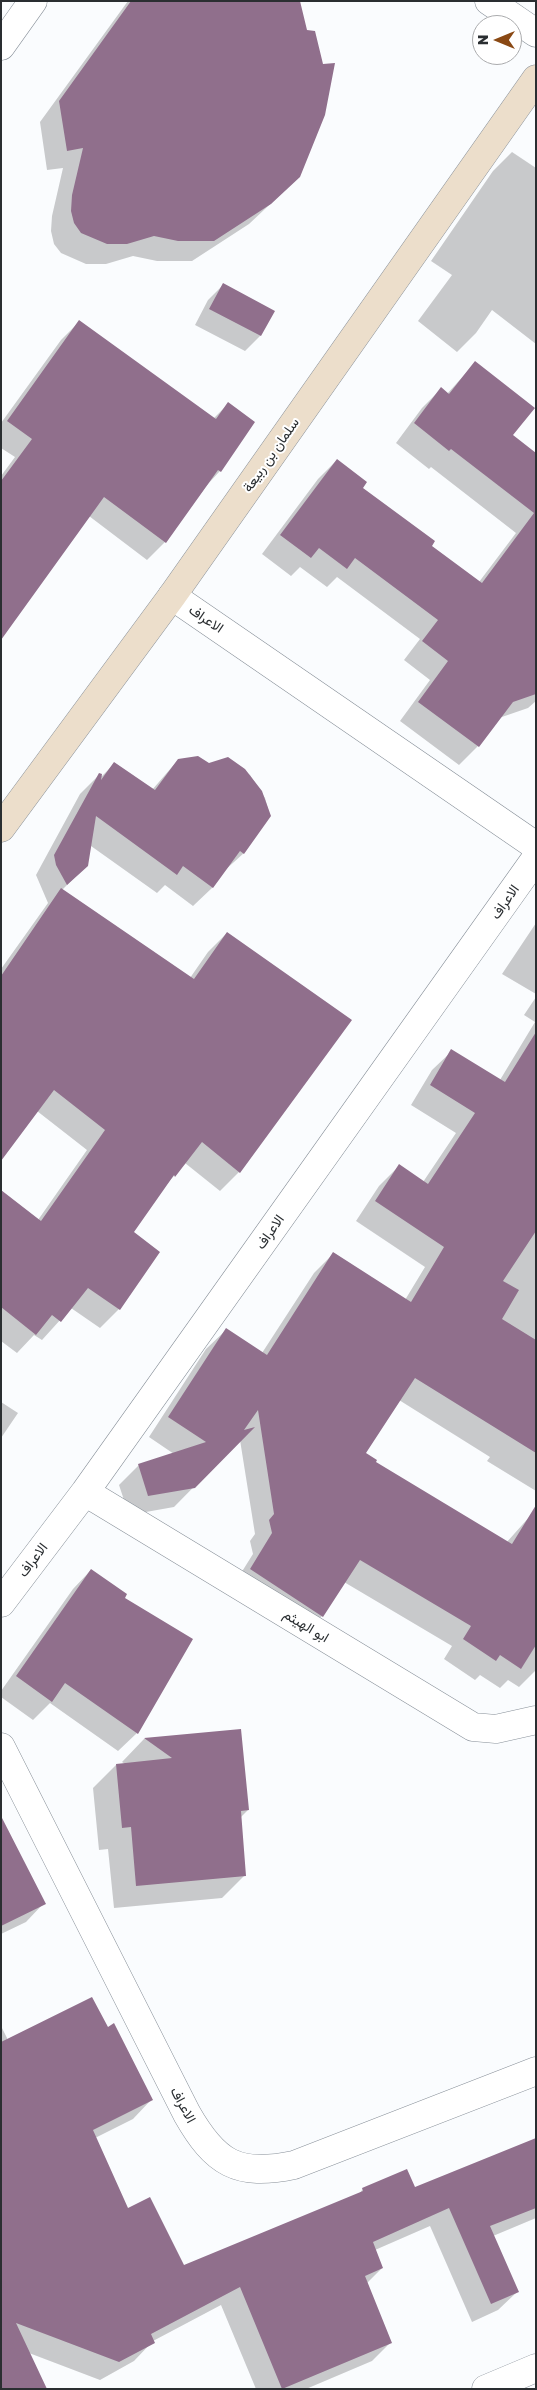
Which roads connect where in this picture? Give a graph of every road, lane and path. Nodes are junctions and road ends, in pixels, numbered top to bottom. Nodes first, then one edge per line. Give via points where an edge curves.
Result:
1 (33, 1) edge
2 (490, 1) edge
3 (536, 33) edge
4 (1, 46) edge
5 (536, 79) edge
6 (172, 596) junction
7 (1, 828) edge
8 (536, 846) edge
9 (536, 858) edge
10 (85, 1492) junction
11 (1, 1603) edge
12 (536, 1720) edge
13 (1, 1748) edge
14 (536, 2071) edge
15 (536, 2368) edge
16 (486, 2389) edge

1 - 4 street
2 - 3 street
5 - 6 street, سلمان بن ربيعة
6 - 7 street, سلمان بن ربيعة
6 - 8 street, الاعراف
9 - 10 street, الاعراف
10 - 11 street, الاعراف
10 - 12 street, ابو الهيثم via 473,1727 496,1729
13 - 14 street, الاعراف via 187,2114 201,2138 216,2154 250,2170 294,2165
15 - 16 street

